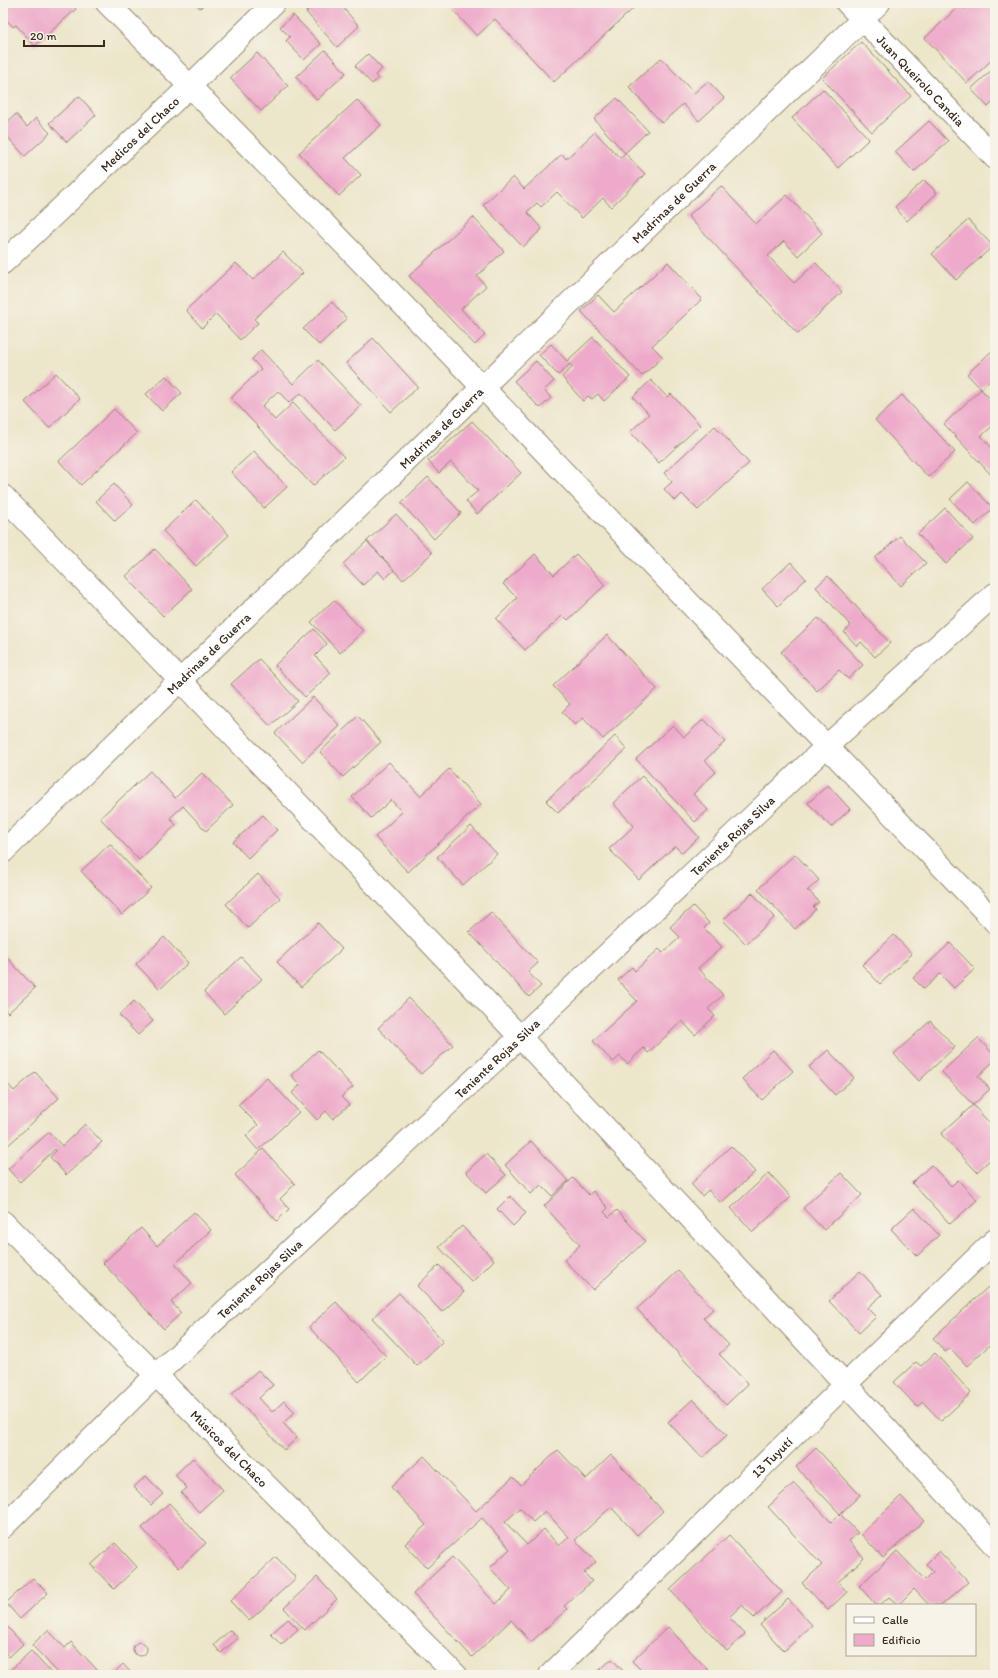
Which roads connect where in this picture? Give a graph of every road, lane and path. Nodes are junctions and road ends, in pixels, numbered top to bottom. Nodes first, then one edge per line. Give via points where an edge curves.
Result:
1 (107, 3) edge
2 (274, 3) edge
3 (847, 3) edge
4 (879, 3) edge
5 (862, 19) junction
6 (190, 86) junction
7 (995, 158) edge
8 (3, 263) edge
9 (482, 387) junction
10 (3, 496) edge
11 (995, 594) edge
12 (180, 680) junction
13 (828, 745) junction
14 (3, 852) edge
15 (995, 922) edge
16 (520, 1037) junction
17 (3, 1222) edge
18 (995, 1240) edge
19 (156, 1375) junction
20 (846, 1384) junction
21 (3, 1527) edge
22 (995, 1546) edge
23 (456, 1675) edge
24 (550, 1675) edge

1 - 6 street
2 - 6 street, Medicos del Chaco
3 - 5 street, Juan Queirolo Candia
4 - 5 street, Madrinas de Guerra
5 - 7 street, Juan Queirolo Candia
5 - 9 street, Madrinas de Guerra
6 - 8 street, Medicos del Chaco
6 - 9 street
9 - 12 street, Madrinas de Guerra
9 - 13 street
10 - 12 street
11 - 13 street, Teniente Rojas Silva
12 - 14 street, Madrinas de Guerra
12 - 16 street
13 - 15 street
13 - 16 street, Teniente Rojas Silva
16 - 19 street, Teniente Rojas Silva
16 - 20 street
17 - 19 street, Músicos del Chaco
18 - 20 street, 13 Tuyutí
19 - 21 street, Teniente Rojas Silva
19 - 23 street, Músicos del Chaco
20 - 22 street
20 - 24 street, 13 Tuyutí

